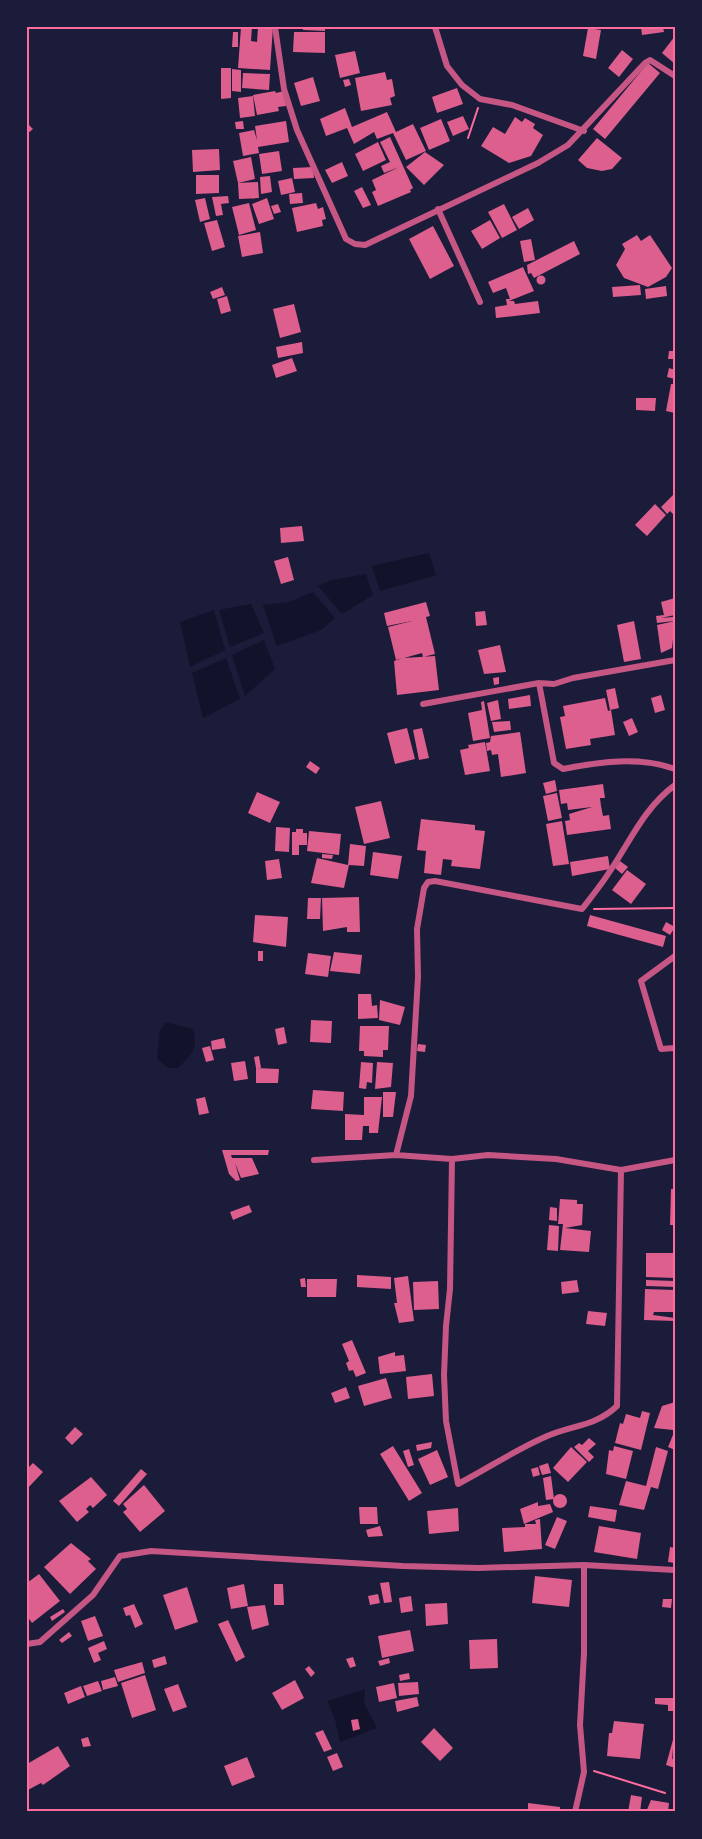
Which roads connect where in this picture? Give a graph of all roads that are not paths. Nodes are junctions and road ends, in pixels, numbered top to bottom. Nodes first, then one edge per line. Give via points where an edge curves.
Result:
1 (275, 27) edge
2 (435, 27) edge
3 (675, 76) edge
4 (584, 131) junction
5 (438, 209) junction
6 (480, 302) dead end
7 (675, 660) edge
8 (539, 683) junction
9 (423, 704) dead end
10 (675, 769) edge
11 (675, 785) edge
12 (675, 956) edge
13 (675, 1048) edge
14 (396, 1155) junction
15 (452, 1159) junction
16 (314, 1160) dead end
17 (675, 1160) edge
18 (621, 1170) junction
19 (584, 1565) junction
20 (675, 1570) edge
21 (27, 1644) edge
22 (576, 1812) edge

1 - 5 street via 284,89 297,130 346,239 365,245
2 - 4 street via 447,66 480,99 512,105
3 - 4 street via 657,62 645,63
4 - 5 street via 568,146 538,163
5 - 6 street
7 - 8 street via 554,684
8 - 9 street
8 - 10 street via 558,767 649,762
11 - 14 street via 660,796 635,828 611,871 582,909 435,881 423,888 417,929 411,1096
12 - 13 street via 641,981 661,1049
14 - 15 street
14 - 16 street
15 - 18 street via 488,1155 556,1159
15 - 18 street via 444,1375 446,1421 458,1484 546,1436 605,1417 617,1406
17 - 18 street
19 - 20 street
19 - 21 street via 424,1566 152,1551 120,1556 93,1595 40,1642
19 - 22 street via 579,1725 584,1772

